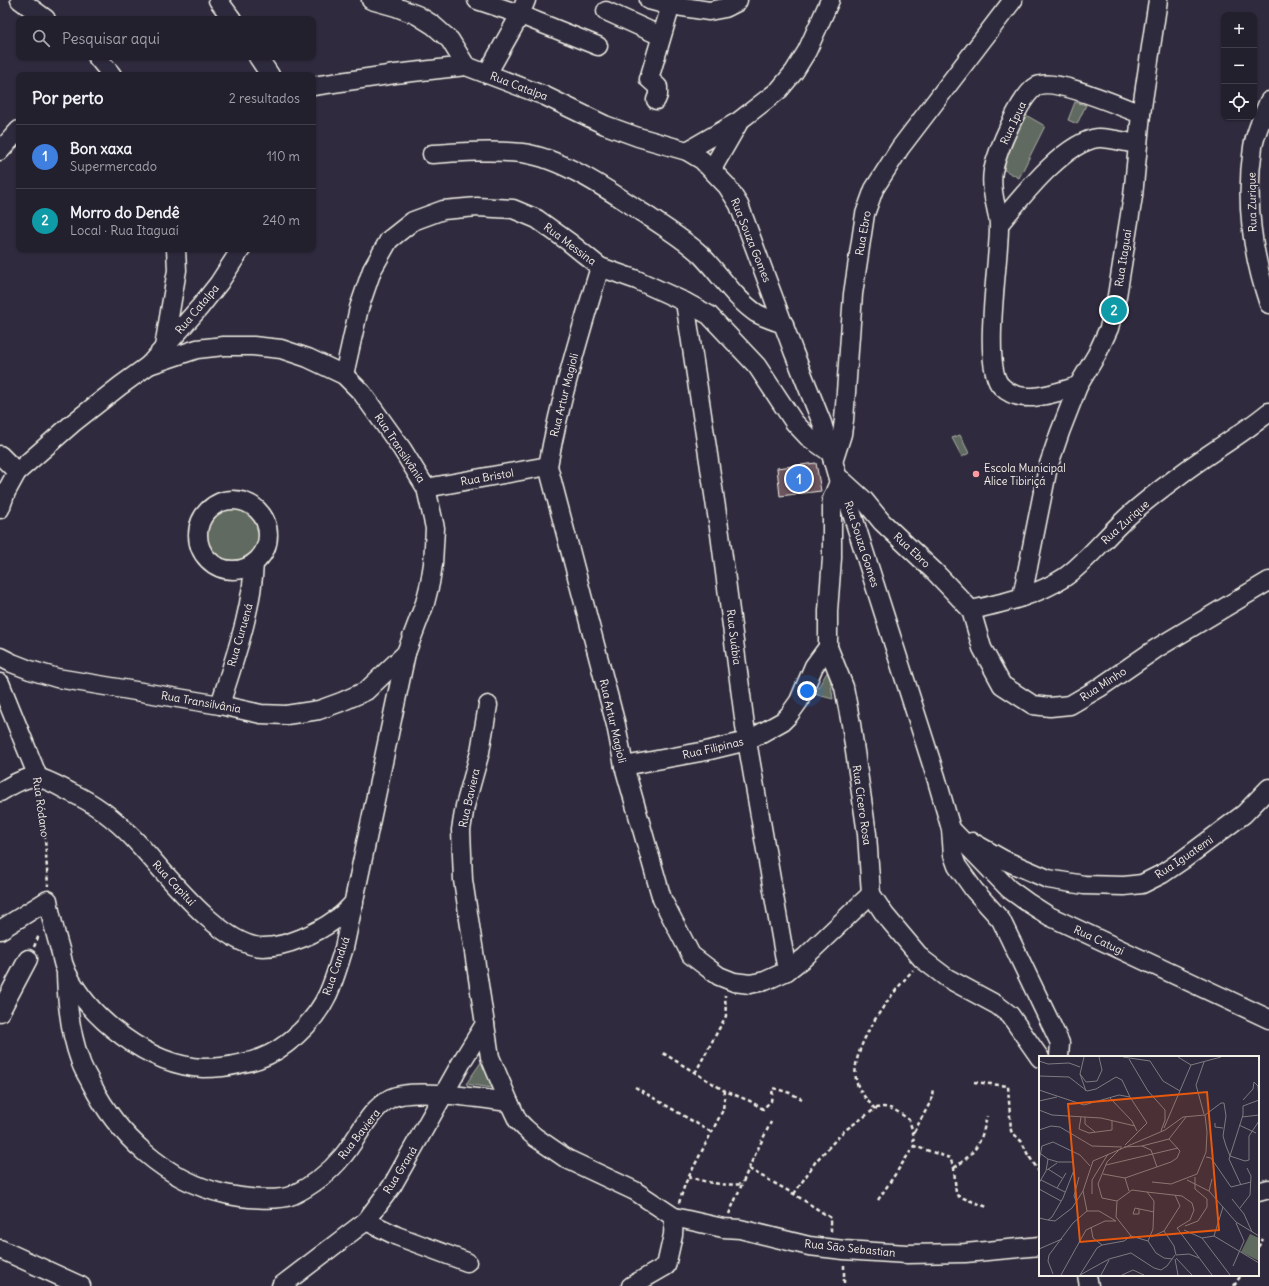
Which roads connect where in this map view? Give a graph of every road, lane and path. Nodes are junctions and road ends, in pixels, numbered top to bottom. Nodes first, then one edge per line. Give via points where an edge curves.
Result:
1 (20, 0) edge
2 (218, 0) edge
3 (374, 0) edge
4 (477, 0) edge
5 (649, 0) edge
6 (738, 0) edge
7 (830, 0) edge
8 (1013, 0) edge
9 (1158, 0) edge
10 (671, 5) junction
11 (523, 8) edge
12 (606, 11) dead end
13 (42, 16) edge
14 (230, 16) edge
15 (662, 36) junction
16 (598, 46) dead end
17 (100, 60) edge
18 (260, 60) edge
19 (466, 66) junction
20 (110, 72) edge
21 (268, 72) edge
22 (487, 74) junction
23 (316, 86) edge
24 (656, 100) dead end
25 (1269, 101) edge
26 (1141, 114) junction
27 (739, 122) junction
28 (16, 133) edge
29 (1138, 144) junction
30 (0, 151) edge
31 (687, 151) junction
32 (432, 154) dead end
33 (712, 169) junction
34 (1000, 223) junction
35 (176, 252) edge
36 (240, 252) edge
37 (600, 267) junction
38 (685, 302) junction
39 (1269, 304) edge
40 (784, 324) junction
41 (164, 347) junction
42 (149, 365) junction
43 (344, 375) junction
44 (1078, 386) junction
45 (1269, 412) edge
46 (0, 455) edge
47 (548, 466) junction
48 (835, 468) junction
49 (17, 472) junction
50 (426, 488) junction
51 (0, 509) edge
52 (254, 563) dead end
53 (1269, 581) edge
54 (1022, 597) junction
55 (971, 610) junction
56 (828, 647) junction
57 (406, 653) junction
58 (0, 657) edge
59 (0, 683) edge
60 (220, 705) junction
61 (488, 705) dead end
62 (747, 741) junction
63 (624, 766) junction
64 (38, 778) junction
65 (1269, 788) edge
66 (0, 792) edge
67 (951, 829) junction
68 (872, 894) junction
69 (354, 903) junction
70 (49, 907) junction
71 (0, 930) edge
72 (28, 959) dead end
73 (922, 959) junction
74 (787, 971) junction
75 (66, 972) junction
76 (724, 978) junction
77 (0, 1012) edge
78 (1269, 1019) edge
79 (485, 1024) junction
80 (663, 1053) dead end
81 (1059, 1056) edge
82 (1039, 1057) edge
83 (695, 1073) junction
84 (974, 1082) dead end
85 (635, 1087) dead end
86 (933, 1089) dead end
87 (725, 1091) junction
88 (444, 1094) junction
89 (802, 1099) dead end
90 (509, 1102) junction
91 (875, 1109) junction
92 (987, 1116) dead end
93 (771, 1122) dead end
94 (711, 1132) junction
95 (914, 1132) junction
96 (914, 1146) junction
97 (954, 1168) junction
98 (749, 1169) junction
99 (1039, 1172) edge
100 (685, 1184) junction
101 (743, 1184) junction
102 (1269, 1189) edge
103 (1259, 1192) edge
104 (794, 1194) junction
105 (878, 1200) dead end
106 (987, 1207) dead end
107 (674, 1217) junction
108 (366, 1221) junction
109 (723, 1228) junction
110 (1263, 1239) dead end
111 (1259, 1245) edge
112 (1035, 1247) edge
113 (0, 1249) edge
114 (837, 1249) junction
115 (467, 1262) dead end
116 (1087, 1276) edge
117 (1240, 1276) edge
118 (81, 1286) edge
119 (281, 1286) edge
120 (631, 1286) edge
121 (844, 1286) edge
122 (1089, 1286) edge
123 (1234, 1286) edge

1 - 13 street
2 - 14 street
3 - 19 street via 396,6 434,25 450,40
4 - 11 street
5 - 10 street
6 - 10 street via 725,8 710,11
7 - 27 street via 807,52 794,72 779,90
8 - 48 street, Rua Ebro via 900,148 874,189 864,214 853,294 844,420
9 - 26 street, Rua Itaguaí
10 - 15 street
11 - 16 street
11 - 22 street
12 - 15 street
15 - 24 street via 648,79 658,87
17 - 20 street
18 - 21 street
19 - 22 street, Rua Catalpa
19 - 23 street, Rua Catalpa
22 - 31 street, Rua Catalpa via 545,96 612,127
25 - 39 street, Rua Zurique via 1253,145 1249,182 1252,233
26 - 29 street, Rua Itaguaí
26 - 34 street, Rua Ipua via 1082,92 1056,85 1038,86 1025,98 1006,134 993,171 993,194
27 - 31 street
27 - 33 street
28 - 30 street
29 - 34 street via 1099,138 1080,143 1058,160
29 - 44 street, Rua Itaguaí via 1133,196 1109,328
31 - 33 street, Rua Catalpa
32 - 40 street via 510,152 524,153 555,162 600,185 660,224 699,253 756,312
33 - 40 street, Rua Souza Gomes via 739,205
34 - 44 street, Rua Ipua via 992,330 992,364 999,385 1009,392 1027,398
35 - 41 street via 177,270
36 - 41 street, Rua Catalpa via 219,284
37 - 38 street, Rua Messina via 637,280
37 - 43 street, Rua Messina via 537,219 513,209 477,207 443,210 413,221 389,240 372,270 359,308
37 - 47 street, Rua Artur Magioli via 555,426
38 - 48 street, Rua Messina via 709,316 757,366 794,422
38 - 62 street, Rua Suábia via 720,534
40 - 48 street, Rua Souza Gomes via 822,423
41 - 42 street, Rua Catalpa
42 - 43 street, Rua Transilvânia via 197,349 253,346 282,349
42 - 49 street, Rua Transilvânia via 73,422
43 - 50 street, Rua Transilvânia via 362,393
44 - 54 street, Rua Itaguaí via 1048,466
45 - 54 street, Rua Zurique via 1180,474 1122,522 1066,577
46 - 49 street
47 - 50 street, Rua Bristol
47 - 63 street, Rua Artur Magioli via 616,725
48 - 55 street, Rua Ebro via 882,522
48 - 56 street, Rua Cícero Rosa
48 - 67 street, Rua Souza Gomes via 865,552
49 - 51 street, Rua Transilvânia
50 - 57 street, Rua Transilvânia via 435,528 433,564 425,603
52 - 60 street, Rua Curuená via 249,609
53 - 55 street, Rua Minho via 1157,648 1076,702 1057,707 1034,704 1002,685 982,648
54 - 55 street, Rua Zurique
56 - 62 street, Rua Filipinas via 814,666 790,715
56 - 68 street, Rua Cícero Rosa via 844,687 847,702 867,834
57 - 60 street, Rua Transilvânia via 366,691 320,710 286,715 260,714
57 - 69 street, Rua Canduá
58 - 60 street, Rua Transilvânia via 57,678
59 - 64 street, Rua Ródano
61 - 79 street, Rua Baviera via 480,752 461,830 463,880
62 - 63 street, Rua Filipinas
62 - 74 street, Rua Suábia
63 - 76 street, Rua Artur Magioli via 662,899 691,955
64 - 66 street via 22,780
64 - 69 street, Rua Capituí via 94,805 114,820 206,916 225,932 247,944 263,947 291,942 337,919
64 - 70 path, Rua Ródano
65 - 67 street, Rua Iguatemi via 1244,814 1179,863 1142,884 1084,885 1048,878 988,852
67 - 78 street, Rua Catugi via 1009,889 1049,916
67 - 81 street, Rua Souza Gomes via 953,855 957,866 1001,920 1060,1043
68 - 73 street, Rua Cícero Rosa via 885,915
68 - 74 street, Rua Artur Magioli
69 - 75 street, Rua Canduá via 336,975 316,1014 286,1044 271,1054 249,1062 202,1068 159,1057 112,1028 80,995
70 - 71 street
70 - 75 street, Rua Canduá
72 - 77 street
73 - 82 street, Rua Cícero Rosa via 947,978 997,1005 1010,1015
73 - 91 path via 880,1013 861,1046 857,1059 858,1086
74 - 76 street, Rua Artur Magioli via 765,981 750,984
75 - 88 street, Rua Baviera via 67,1004 73,1039 80,1062 99,1100 127,1136 152,1158 168,1170 202,1188 242,1198 291,1196 311,1184 342,1157 378,1108 392,1098 408,1094
76 - 83 path via 726,1016
79 - 88 street, Rua Graná
79 - 90 street, Rua Baviera via 490,1056
80 - 83 path
83 - 87 path
84 - 99 path via 1008,1086 1011,1131 1022,1142
85 - 94 path
86 - 95 path via 931,1101
87 - 89 path via 763,1108 771,1101 773,1088
87 - 94 path via 723,1110
88 - 90 street, Rua Baviera
88 - 108 street, Rua Graná via 392,1186
90 - 107 street, Rua Baviera via 518,1122 535,1137 567,1159 635,1191
91 - 95 path via 885,1106 904,1116 909,1120
91 - 104 path via 844,1131 816,1161
92 - 97 path via 978,1146
93 - 98 path
94 - 100 path
95 - 96 path
96 - 97 path via 947,1156
96 - 105 path
97 - 106 path via 956,1194
98 - 101 path
98 - 104 path
100 - 101 path via 690,1177 709,1183
100 - 107 path
101 - 109 path
102 - 103 street
104 - 114 path via 831,1218
107 - 109 street, Rua São Sebastian
107 - 120 street via 666,1266
108 - 115 street via 397,1236
108 - 119 street, Rua Graná
109 - 114 street, Rua São Sebastian via 740,1229 809,1246
110 - 111 path
112 - 114 street, Rua São Sebastian via 907,1254
113 - 118 street
114 - 121 path
116 - 122 street
117 - 123 path

